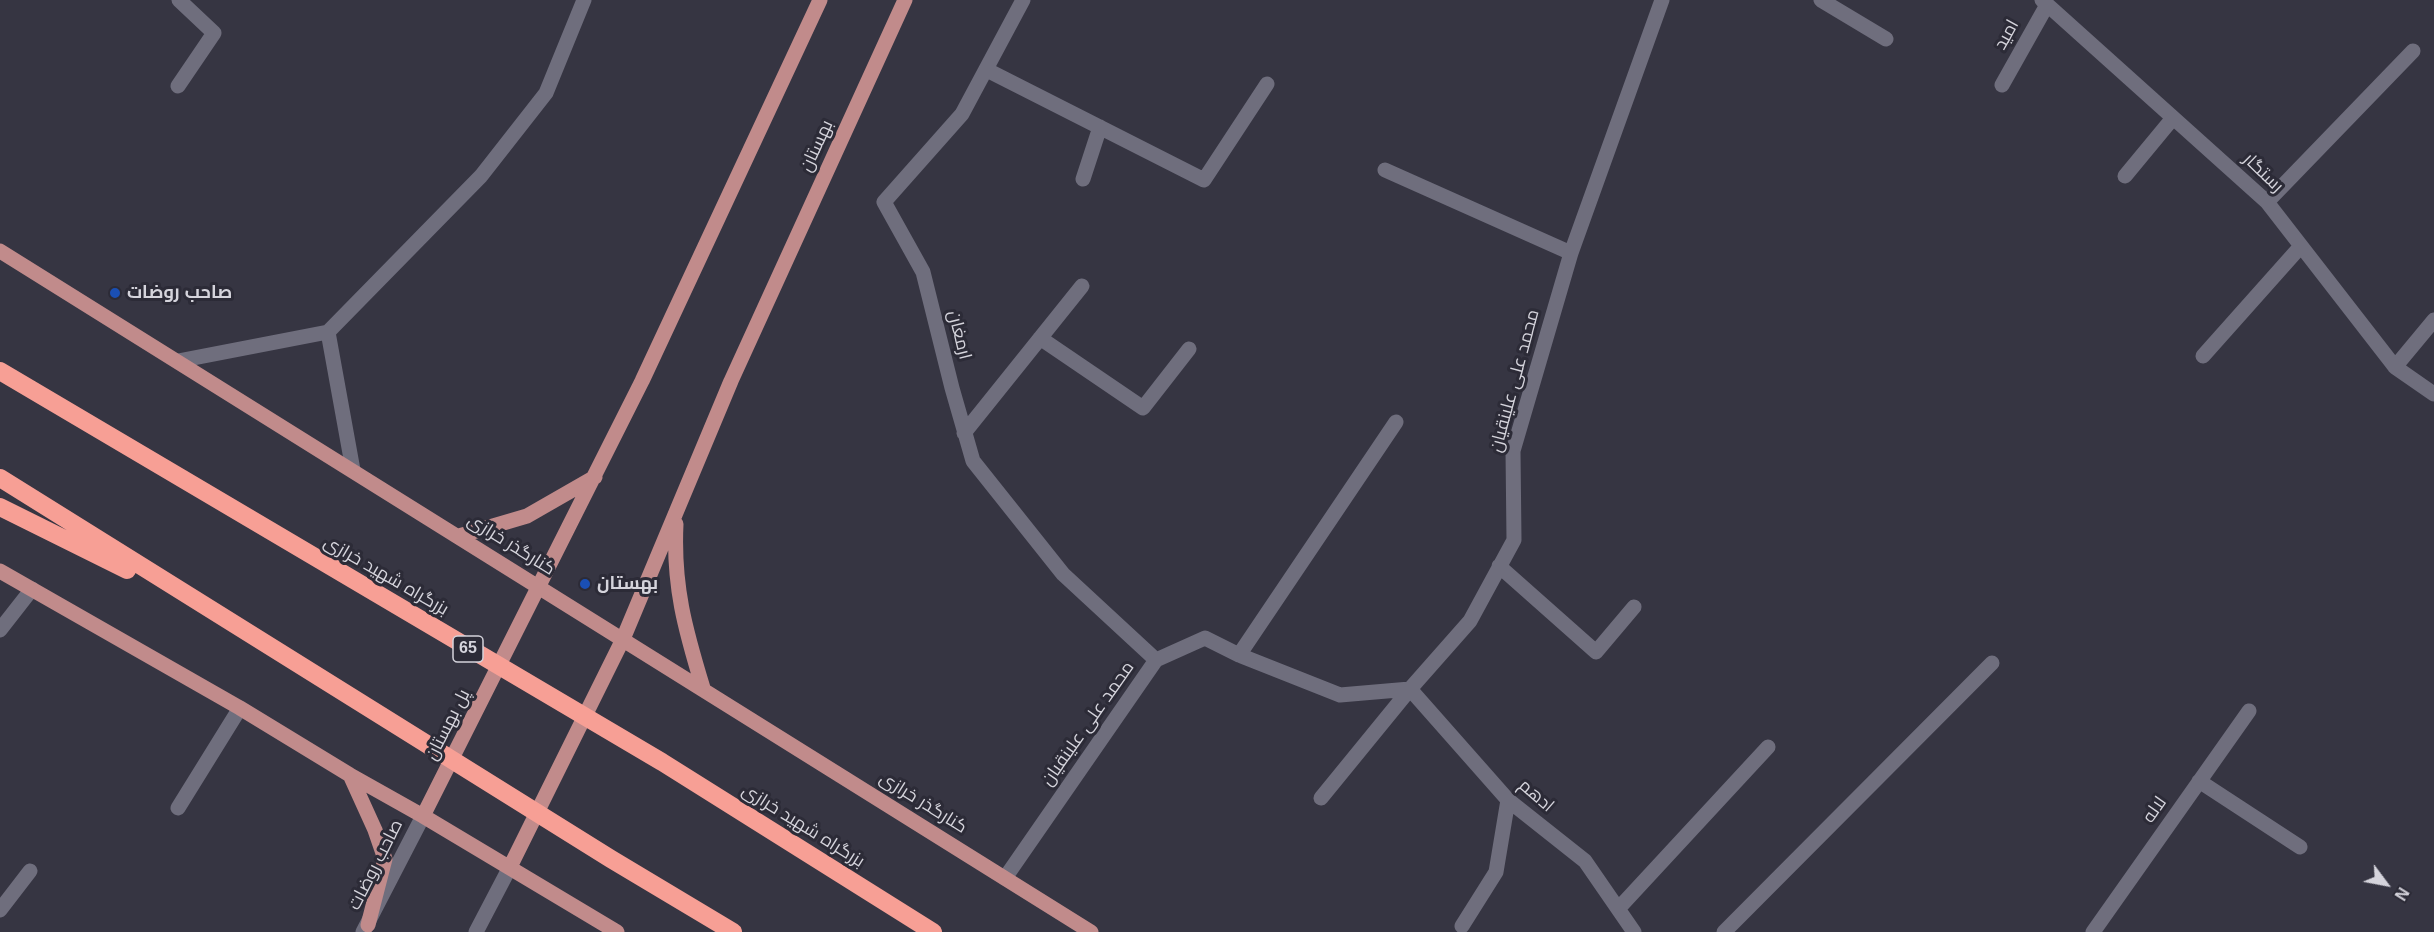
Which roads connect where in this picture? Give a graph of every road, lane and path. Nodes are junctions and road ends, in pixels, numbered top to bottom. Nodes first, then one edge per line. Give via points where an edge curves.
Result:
1 (179, 0) edge
2 (584, 0) edge
3 (820, 0) edge
4 (905, 0) edge
5 (1023, 0) edge
6 (1662, 0) edge
7 (1821, 0) edge
8 (2044, 2) edge
9 (1886, 39) dead end
10 (2413, 51) dead end
11 (987, 70) junction
12 (1267, 84) dead end
13 (2002, 85) dead end
14 (178, 86) dead end
15 (2173, 118) junction
16 (1100, 127) junction
17 (1385, 170) dead end
18 (2125, 176) dead end
19 (1083, 179) dead end
20 (2267, 202) junction
21 (2301, 246) junction
22 (0, 251) edge
23 (1571, 253) junction
24 (1082, 286) dead end
25 (2434, 320) edge
26 (328, 332) junction
27 (1040, 338) junction
28 (1189, 349) dead end
29 (2203, 356) dead end
30 (0, 357) edge
31 (178, 361) junction
32 (2395, 367) junction
33 (0, 371) edge
34 (2434, 394) edge
35 (1396, 422) dead end
36 (97, 431) junction
37 (964, 433) junction
38 (353, 470) junction
39 (595, 477) junction
40 (0, 478) edge
41 (0, 507) edge
42 (677, 512) junction
43 (459, 536) junction
44 (1499, 566) junction
45 (0, 571) edge
46 (538, 586) junction
47 (32, 589) junction
48 (1634, 607) dead end
49 (221, 616) junction
50 (0, 630) edge
51 (623, 639) junction
52 (1239, 655) junction
53 (1156, 660) junction
54 (1992, 663) dead end
55 (703, 688) junction
56 (1410, 689) junction
57 (240, 708) junction
58 (2248, 711) dead end
59 (1768, 747) dead end
60 (350, 775) junction
61 (2199, 781) junction
62 (1321, 798) dead end
63 (1508, 800) junction
64 (178, 808) dead end
65 (423, 816) junction
66 (2300, 847) dead end
67 (510, 867) junction
68 (30, 871) dead end
69 (1005, 878) junction
70 (1618, 909) junction
71 (0, 910) edge
72 (1462, 926) dead end
73 (366, 928) edge
74 (616, 931) edge
75 (476, 932) edge
76 (599, 932) edge
77 (733, 932) edge
78 (933, 932) edge
79 (1091, 932) edge
80 (1634, 932) edge
81 (1724, 932) edge
82 (2093, 932) edge

1 - 14 street via 214,33
2 - 26 street via 546,93 481,176
3 - 39 main road
4 - 42 main road, بهستان via 731,381
5 - 11 street, ارمغان
6 - 23 street, محمد علی علینقیان
7 - 9 street
8 - 13 street, امید
8 - 15 street, رستگار
10 - 20 street
11 - 16 street
11 - 37 street, ارمغان via 962,114 884,202 923,272
12 - 16 street via 1204,180
15 - 18 street
15 - 20 street, رستگار
16 - 19 street
17 - 23 street
20 - 21 street, رستگار
21 - 29 street
21 - 32 street, رستگار
22 - 31 main road, کنارگذر خرازی
23 - 44 street, محمد علی علینقیان via 1513,451 1514,540
24 - 27 street
25 - 32 street
26 - 31 street
26 - 38 street
27 - 28 street via 1143,408
27 - 37 street
30 - 36 highway
31 - 38 main road, کنارگذر خرازی
32 - 34 street, رستگار
33 - 36 highway, بزرگراه شهید خرازی / 65
35 - 52 street
36 - 78 highway, بزرگراه شهید خرازی / 65 via 662,762
37 - 53 street, ارمغان via 973,461 1063,574
38 - 43 main road, کنارگذر خرازی
39 - 43 main road via 527,516
39 - 46 main road
40 - 49 highway
41 - 49 highway
42 - 51 main road, بهستان
42 - 55 main road via 674,558 678,592
43 - 46 main road, کنارگذر خرازی
44 - 48 street via 1596,652
44 - 56 street, محمد علی علینقیان via 1470,621
45 - 47 main road
46 - 51 main road, کنارگذر خرازی
46 - 65 main road, پل بهستان
47 - 50 street
47 - 57 main road
49 - 77 highway
51 - 55 main road, کنارگذر خرازی
51 - 67 main road
52 - 53 street, محمد علی علینقیان via 1205,638
52 - 56 street, محمد علی علینقیان via 1340,695
53 - 69 street, محمد علی علینقیان
54 - 81 street
55 - 69 main road, کنارگذر خرازی
56 - 62 street
56 - 63 street, ادهم
57 - 60 main road
57 - 64 street
58 - 61 street, لاله
59 - 70 street
60 - 65 main road
60 - 73 main road via 385,859
61 - 66 street
61 - 82 street, لاله
63 - 70 street, ادهم via 1585,861
63 - 72 street via 1496,872
65 - 67 main road
65 - 73 street, صاحب روضات
67 - 74 main road
67 - 75 street
68 - 71 street
69 - 79 main road, کنارگذر خرازی
70 - 80 street, ادهم
74 - 76 main road

